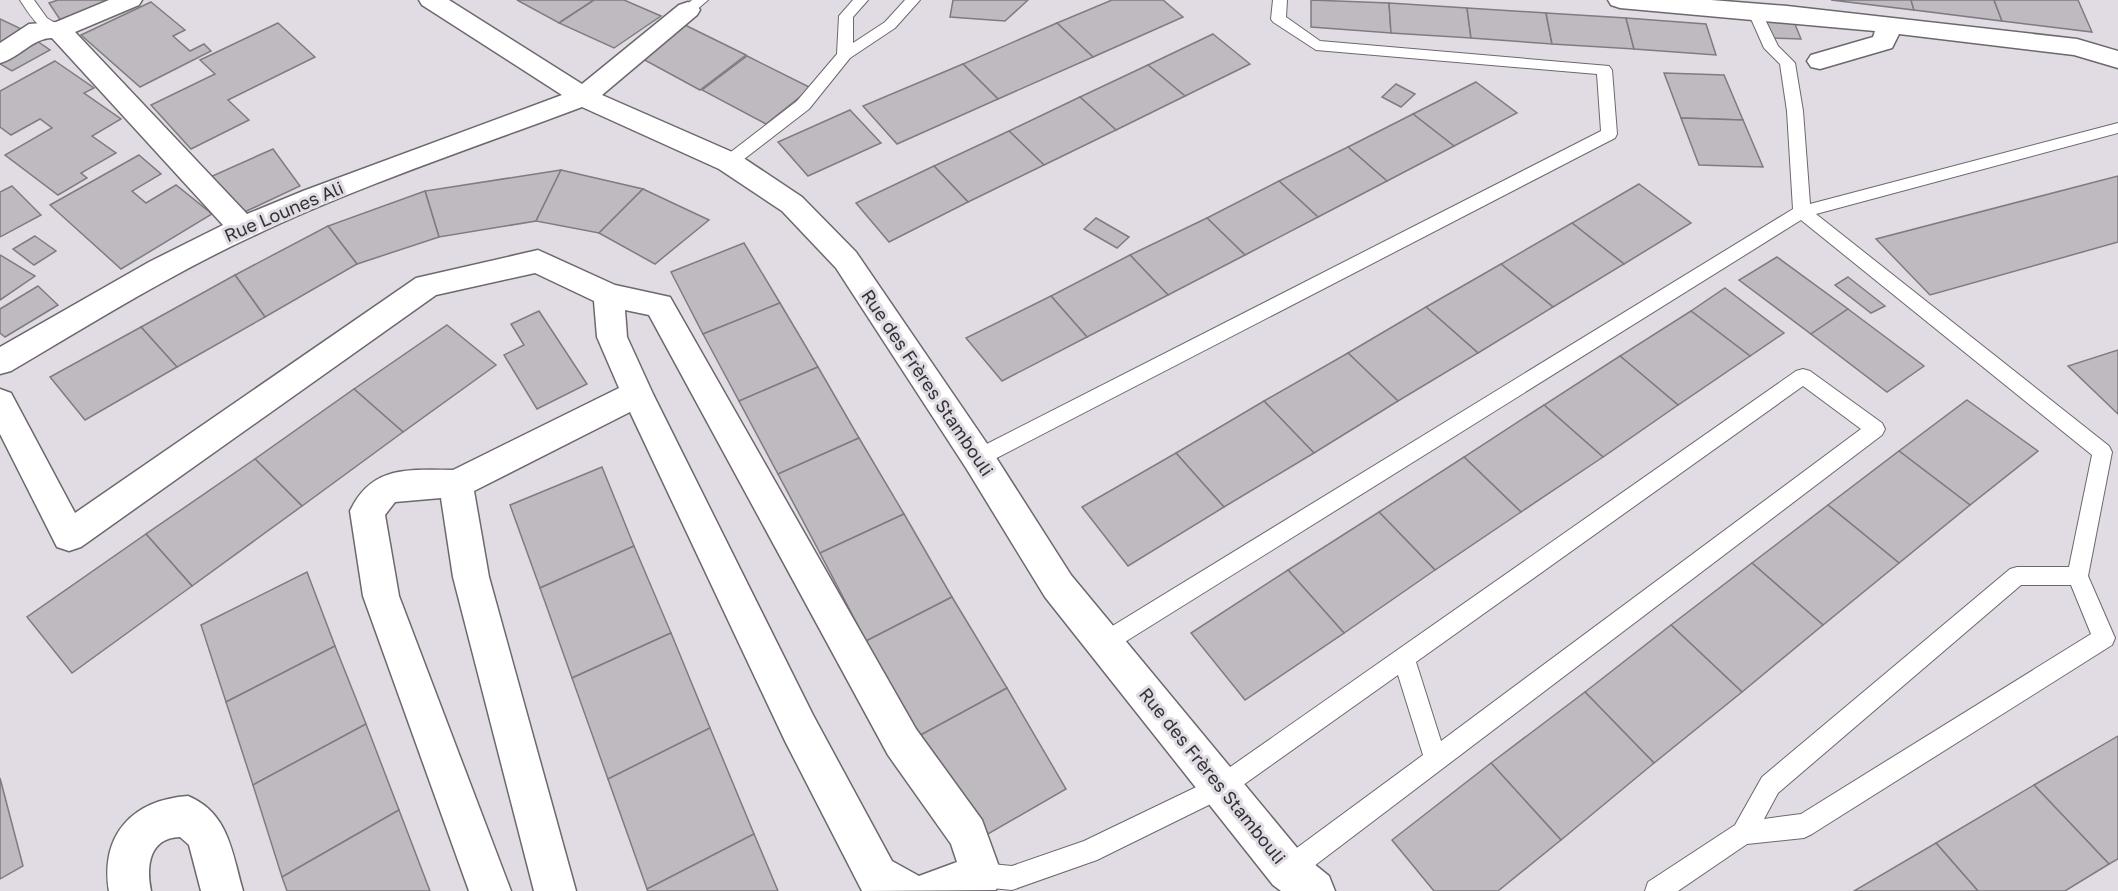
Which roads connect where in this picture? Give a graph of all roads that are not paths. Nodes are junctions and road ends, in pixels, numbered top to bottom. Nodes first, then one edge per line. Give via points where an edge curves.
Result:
1 (27, 0) edge
2 (130, 0) edge
3 (431, 0) edge
4 (861, 0) edge
5 (913, 0) edge
6 (1280, 0) edge
7 (1620, 0) edge
8 (694, 5) edge
9 (1745, 11) junction
10 (1890, 25) junction
11 (58, 30) junction
12 (0, 55) edge
13 (845, 55) junction
14 (2118, 60) edge
15 (1820, 61) dead end
16 (583, 97) junction
17 (2118, 128) edge
18 (729, 162) junction
19 (1802, 212) junction
20 (243, 228) junction
21 (609, 295) junction
22 (0, 362) edge
23 (637, 394) junction
24 (0, 402) edge
25 (978, 458) junction
26 (456, 484) junction
27 (2078, 576) junction
28 (1104, 643) junction
29 (1404, 659) junction
30 (1436, 760) junction
31 (1221, 787) junction
32 (1743, 833) junction
33 (1288, 870) junction
34 (981, 875) junction
35 (130, 891) edge
36 (222, 891) edge
37 (490, 891) edge
38 (555, 891) edge
39 (904, 891) edge
40 (933, 891) edge
41 (1314, 891) edge
42 (1657, 891) edge

1 - 11 lane via 42,21
2 - 11 street
3 - 16 street, Rue des Frères Stambouli
4 - 13 lane via 846,16
5 - 13 lane via 890,25
6 - 25 lane via 1278,19 1316,45 1604,70 1609,134
7 - 9 street
8 - 16 street, Rue Lounes Ali
9 - 10 street
9 - 19 lane via 1787,63 1795,111
10 - 14 street via 2077,47
10 - 15 street via 1883,42
11 - 12 street via 38,30
11 - 20 street
13 - 18 lane via 803,105
16 - 18 street, Rue des Frères Stambouli
16 - 20 street, Rue Lounes Ali
17 - 19 lane
18 - 25 street, Rue des Frères Stambouli via 792,204 846,260
19 - 27 lane via 2102,452
19 - 28 lane
20 - 22 street, Rue Lounes Ali via 159,270
21 - 23 street via 612,337
21 - 24 street via 538,261 427,286 69,536
21 - 34 street via 659,305 902,742 968,834
23 - 26 street
23 - 39 street via 799,728 877,876
25 - 28 street, Rue des Frères Stambouli via 1059,586
26 - 37 street via 386,489 367,511 381,596
26 - 38 street via 471,577
27 - 32 lane via 2017,576 1770,785
27 - 32 lane via 2104,638 1804,826
28 - 31 street, Rue des Frères Stambouli
29 - 30 lane
29 - 30 lane via 1803,376 1875,429
29 - 31 lane
30 - 33 lane
31 - 33 street, Rue des Frères Stambouli
31 - 34 lane via 1088,851 1012,878
32 - 42 lane
33 - 41 street, Rue des Frères Stambouli
34 - 40 street
35 - 36 street via 126,875 134,841 162,819 188,816 206,834

